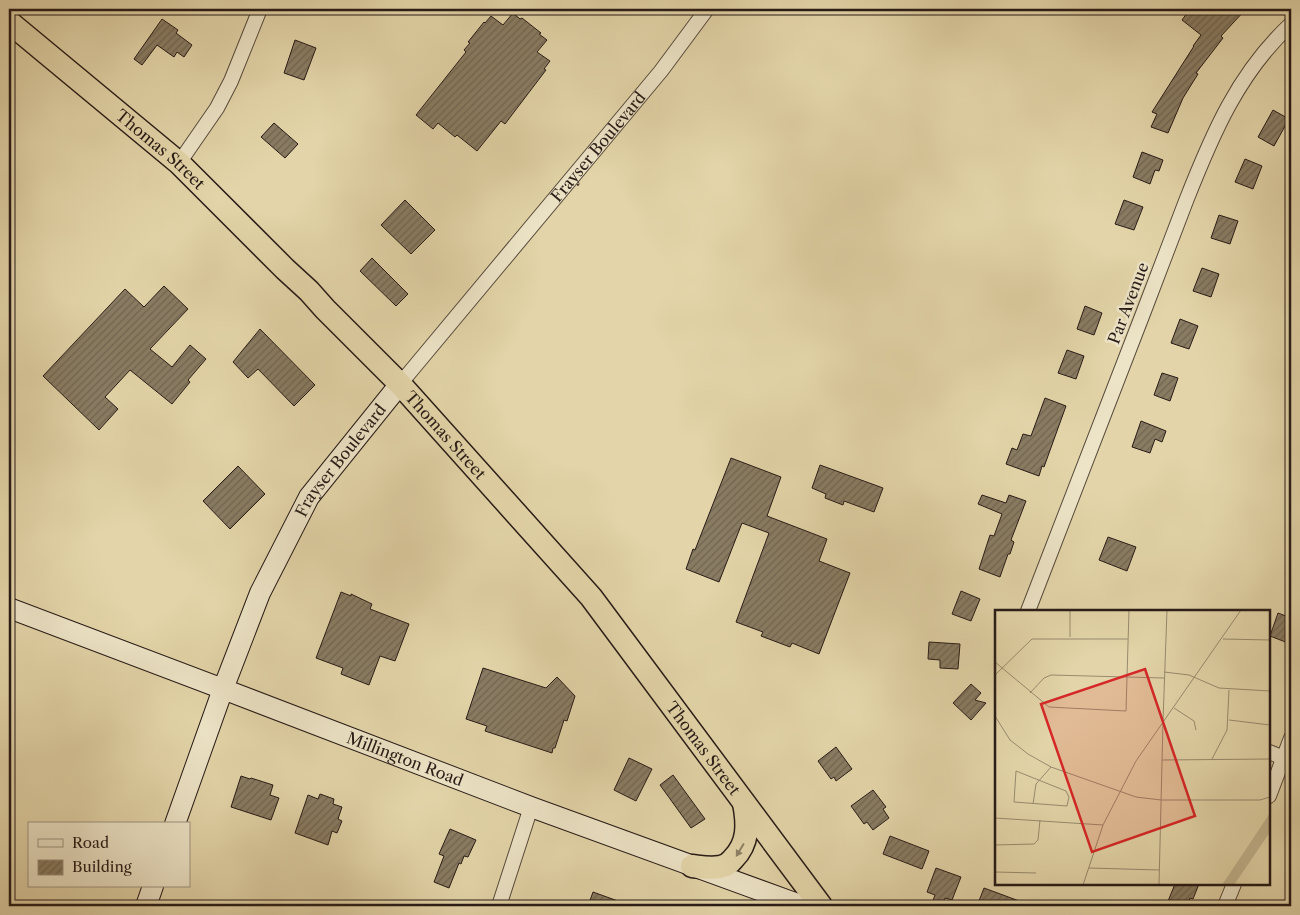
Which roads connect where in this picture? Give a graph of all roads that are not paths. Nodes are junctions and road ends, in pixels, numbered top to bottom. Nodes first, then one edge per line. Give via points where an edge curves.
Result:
1 (260, 9) edge
2 (707, 9) edge
3 (9, 22) edge
4 (1291, 24) edge
5 (179, 162) junction
6 (400, 384) junction
7 (9, 608) edge
8 (1028, 610) edge
9 (223, 689) junction
10 (1291, 738) edge
11 (1270, 752) edge
12 (1287, 759) edge
13 (1270, 794) edge
14 (744, 803) junction
15 (530, 807) junction
16 (176, 822) edge
17 (692, 866) junction
18 (1234, 885) edge
19 (153, 888) edge
20 (146, 906) edge
21 (499, 906) edge
22 (803, 906) edge
23 (821, 906) edge
24 (1225, 906) edge

1 - 5 street via 217,108
2 - 6 street, Frayser Boulevard via 661,71
3 - 5 highway, Thomas Street
4 - 8 street, Par Avenue via 1248,73 1213,136
5 - 6 highway, Thomas Street
6 - 9 main road, Frayser Boulevard via 309,497 260,593
6 - 14 highway, Thomas Street via 591,597
7 - 9 main road, Millington Road
9 - 15 main road, Millington Road
9 - 16 main road, Frayser Boulevard
10 - 12 street
11 - 12 street
12 - 13 street
14 -> 17 highway via 747,818 744,846 736,857 720,867
14 - 23 highway, Thomas Street
15 - 17 main road, Millington Road
15 - 21 street
17 - 22 main road, Millington Road
18 - 24 street
19 - 20 main road

